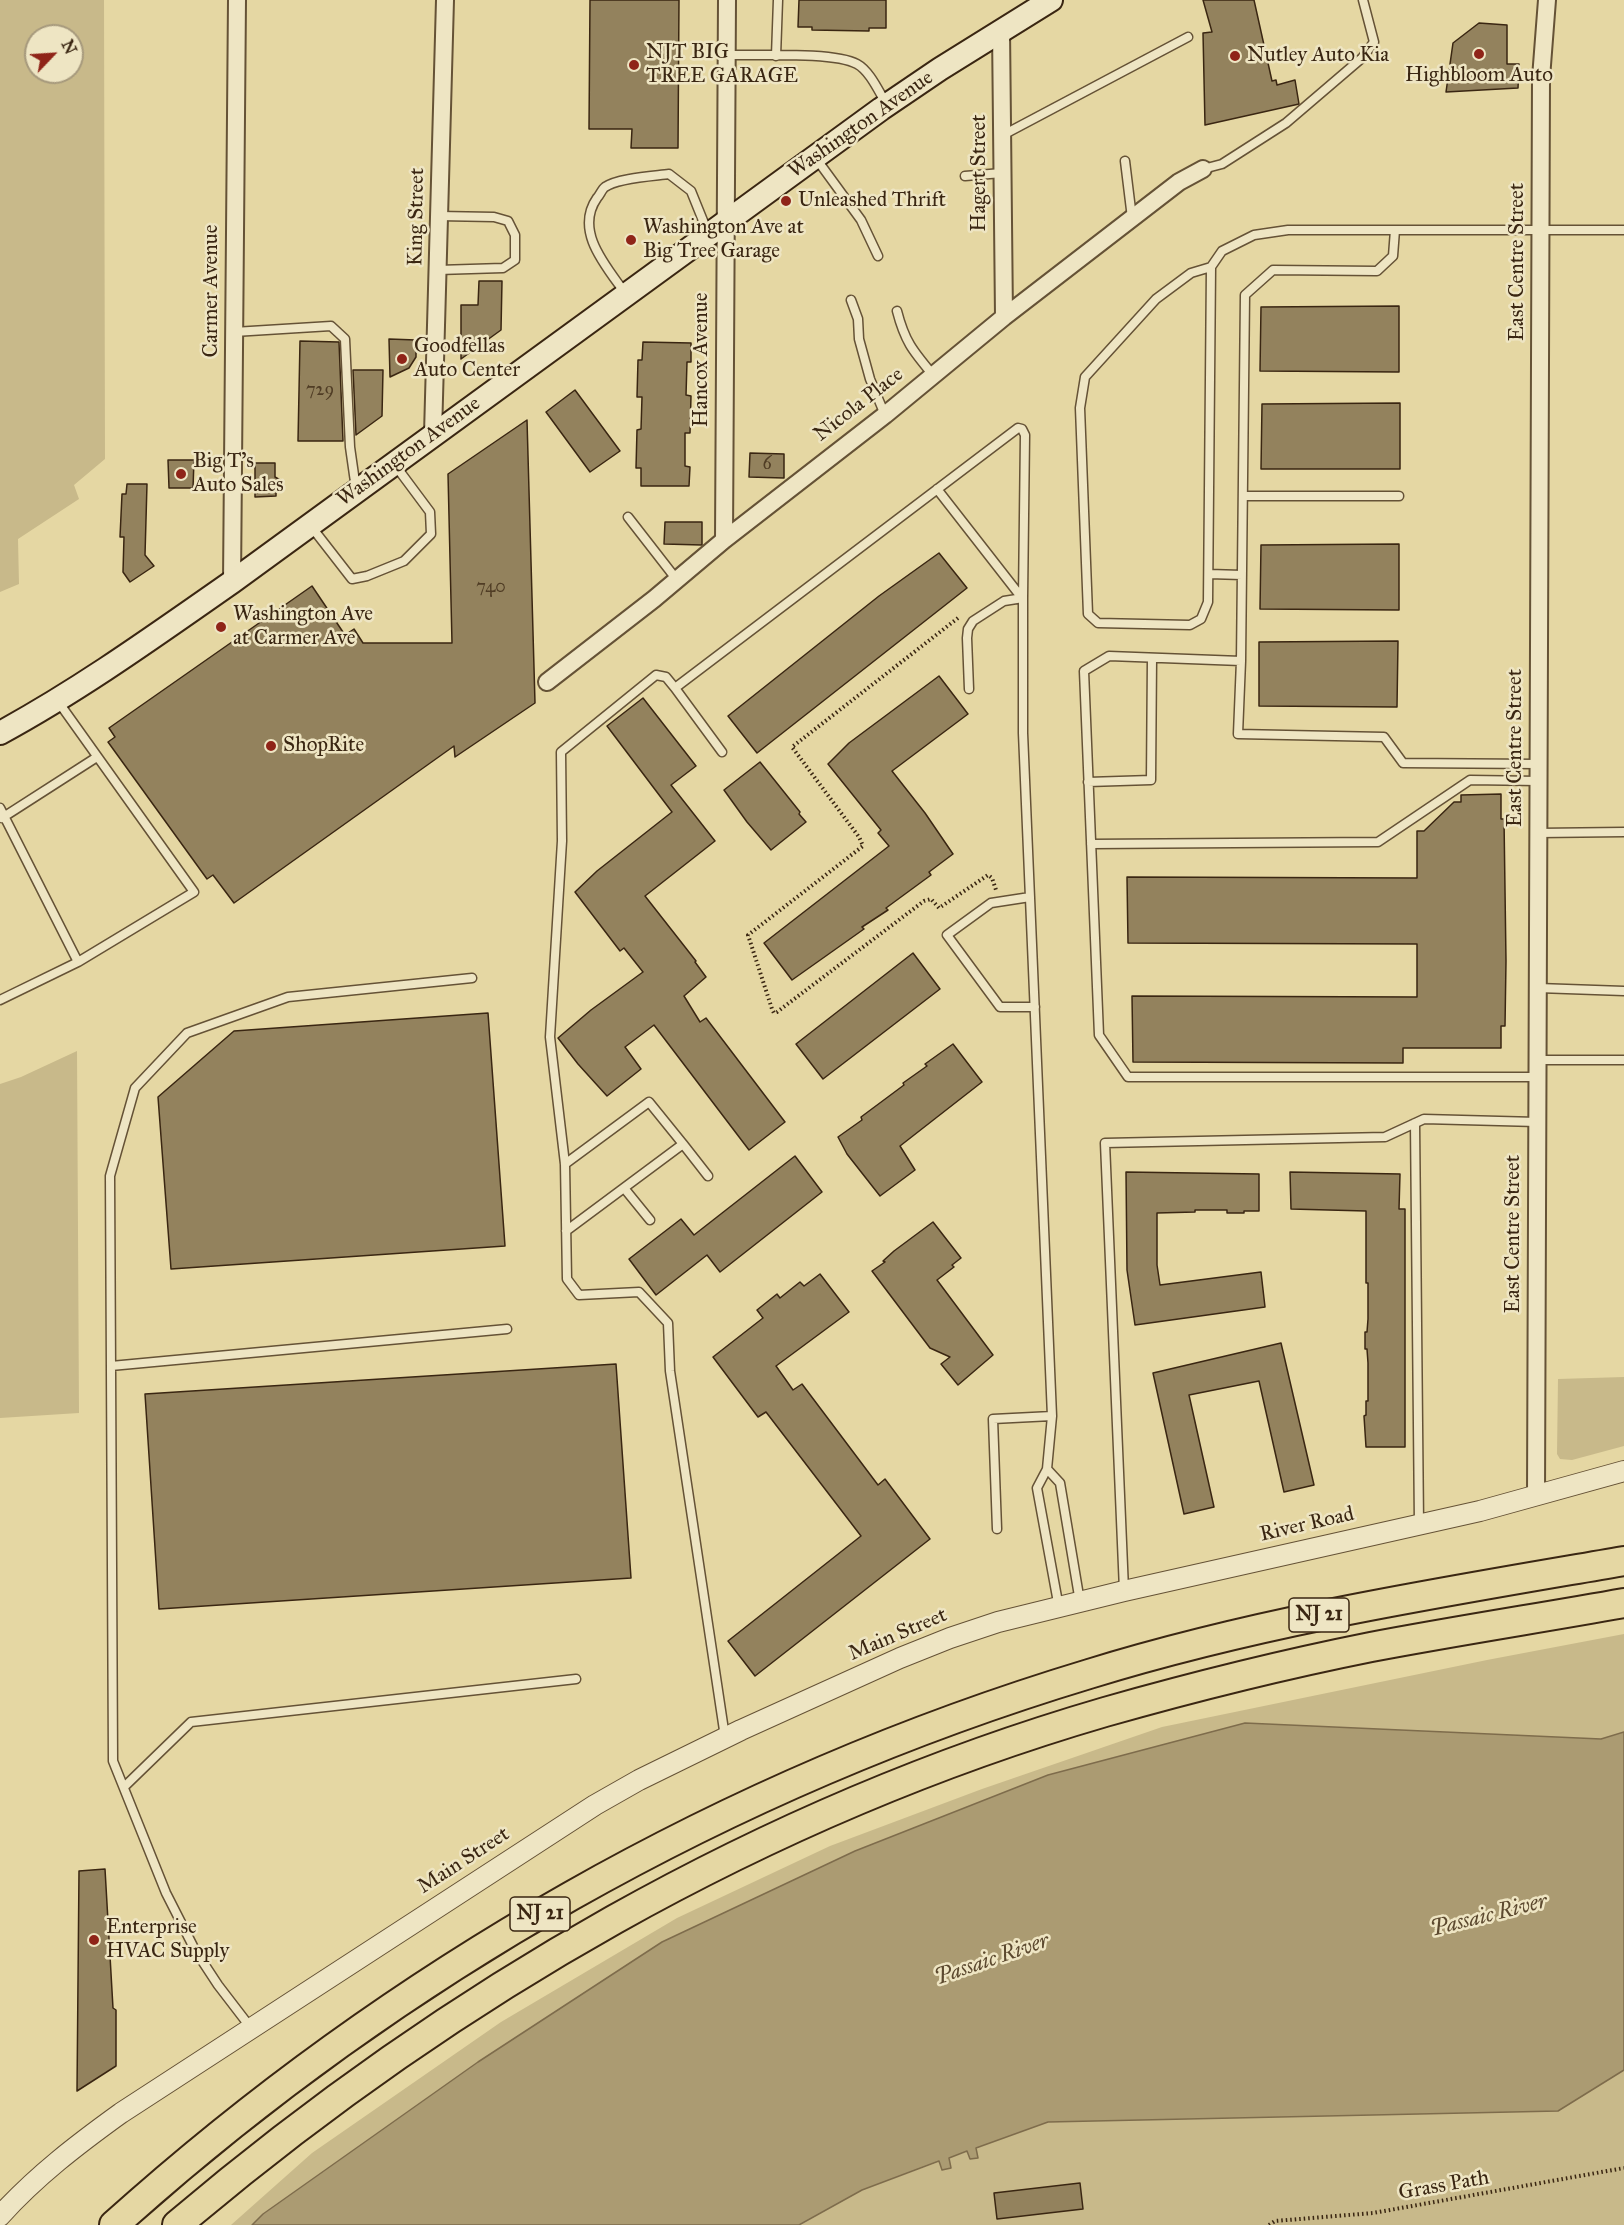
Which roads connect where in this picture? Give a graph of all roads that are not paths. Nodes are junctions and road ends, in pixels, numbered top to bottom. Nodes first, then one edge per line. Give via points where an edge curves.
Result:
1 (237, 0) edge
2 (445, 0) edge
3 (728, 0) edge
4 (777, 0) edge
5 (1051, 0) edge
6 (1363, 0) edge
7 (1548, 0) edge
8 (1001, 29) junction
9 (1188, 37) dead end
10 (727, 55) junction
11 (776, 56) junction
12 (887, 105) junction
13 (1002, 135) junction
14 (815, 157) junction
15 (1125, 161) dead end
16 (1203, 168) joint
17 (1002, 173) junction
18 (964, 176) dead end
19 (439, 216) junction
20 (1132, 218) junction
21 (717, 227) junction
22 (1395, 230) junction
23 (1541, 230) junction
24 (1624, 230) edge
25 (878, 256) dead end
26 (1211, 267) junction
27 (438, 270) junction
28 (625, 294) junction
29 (851, 300) dead end
30 (897, 311) dead end
31 (1004, 317) junction
32 (234, 332) junction
33 (933, 375) junction
34 (885, 415) junction
35 (434, 434) junction
36 (394, 463) junction
37 (357, 489) junction
38 (937, 489) junction
39 (1243, 496) junction
40 (1399, 496) dead end
41 (628, 517) dead end
42 (309, 525) junction
43 (724, 540) junction
44 (1209, 574) junction
45 (1242, 575) junction
46 (676, 580) junction
47 (232, 582) junction
48 (1023, 598) junction
49 (1152, 658) junction
50 (1241, 661) junction
51 (547, 682) dead end
52 (675, 688) junction
53 (969, 689) dead end
54 (57, 700) junction
55 (0, 734) edge
56 (722, 752) dead end
57 (97, 757) junction
58 (1539, 772) junction
59 (1088, 782) junction
60 (0, 808) edge
61 (2, 818) edge
62 (1624, 832) edge
63 (1538, 833) junction
64 (1091, 844) junction
65 (1030, 897) junction
66 (78, 962) junction
67 (472, 978) dead end
68 (1538, 988) junction
69 (1624, 991) edge
70 (0, 1000) edge
71 (1035, 1007) junction
72 (1538, 1060) junction
73 (1624, 1060) edge
74 (1538, 1077) junction
75 (1537, 1122) junction
76 (1415, 1123) junction
77 (683, 1144) junction
78 (565, 1164) junction
79 (708, 1176) dead end
80 (624, 1188) junction
81 (650, 1220) dead end
82 (566, 1231) junction
83 (507, 1329) dead end
84 (111, 1366) junction
85 (1052, 1416) junction
86 (1047, 1469) junction
87 (1624, 1471) edge
88 (1536, 1496) junction
89 (1419, 1525) junction
90 (997, 1529) dead end
91 (1624, 1549) edge
92 (1624, 1560) edge
93 (1124, 1591) junction
94 (1438, 1593) junction
95 (1080, 1602) junction
96 (1624, 1603) edge
97 (1059, 1608) junction
98 (998, 1622) joint
99 (576, 1679) dead end
100 (725, 1738) junction
101 (124, 1787) junction
102 (251, 2028) junction
103 (0, 2216) edge
104 (114, 2225) edge
105 (177, 2225) edge

1 - 32 street, Carmer Avenue
2 - 19 street, King Street
3 - 10 street, Hancox Avenue
4 - 11 lane
5 - 8 main road, Washington Avenue
6 - 16 lane via 1374,42 1362,58 1286,123 1222,164
7 - 23 street, East Centre Street via 1541,78
8 - 12 main road, Washington Avenue
8 - 13 street, Hagert Street
9 - 13 lane
10 - 11 lane
10 - 21 street, Hancox Avenue
11 - 12 lane via 837,57 858,64
12 - 14 main road, Washington Avenue
13 - 17 street, Hagert Street
14 - 21 main road, Washington Avenue
14 - 25 lane via 861,220
15 - 20 lane
16 - 20 street, Nicola Place
17 - 18 lane
17 - 31 street, Hagert Street
19 - 27 street, King Street
19 - 27 lane via 495,217 508,221 515,235 515,260 503,268
20 - 31 street, Nicola Place
21 - 28 main road, Washington Avenue
21 - 28 lane via 691,191 669,174 634,178 606,187 592,205 587,222 594,248
21 - 43 street, Hancox Avenue
22 - 23 lane
22 - 26 lane via 1288,230 1254,235 1222,251
22 - 39 lane via 1393,256 1377,271 1274,270 1245,295
23 - 24 lane
23 - 58 street, East Centre Street
26 - 44 lane
26 - 44 lane via 1191,273 1156,299 1085,377 1080,408 1088,614 1098,623 1190,626 1201,620 1208,602
27 - 35 street, King Street
28 - 35 main road, Washington Avenue
29 - 34 lane via 870,380
30 - 33 lane via 904,335
31 - 33 street, Nicola Place
32 - 37 lane via 331,326 345,339 350,447
32 - 47 street, Carmer Avenue
33 - 34 street, Nicola Place
34 - 43 street, Nicola Place
35 - 36 main road, Washington Avenue
36 - 37 main road, Washington Avenue
36 - 42 lane via 430,512 431,534 404,561 352,579
37 - 42 main road, Washington Avenue
38 - 48 lane
38 - 48 lane via 1018,428 1022,429
38 - 52 lane
39 - 40 lane
39 - 45 lane
41 - 46 lane
42 - 47 main road, Washington Avenue
43 - 46 street, Nicola Place
44 - 45 lane
45 - 50 lane
46 - 51 street, Nicola Place
47 - 54 main road, Washington Avenue
48 - 53 lane via 1004,601 973,621 968,629
48 - 65 lane via 1023,733
49 - 50 lane
49 - 59 lane via 1109,656 1084,671
49 - 59 lane via 1151,780
50 - 58 lane via 1238,734 1384,737 1403,763
52 - 56 lane
52 - 78 lane via 666,677 656,675 561,752 562,841 550,1037
54 - 55 main road, Washington Avenue
54 - 57 lane
57 - 61 lane
57 - 66 lane via 194,892
58 - 63 street, East Centre Street
58 - 64 lane via 1470,780 1378,842
59 - 64 lane
60 - 61 lane
61 - 66 lane
62 - 63 lane
63 - 68 street, East Centre Street
64 - 74 lane via 1099,1035 1128,1077
65 - 71 lane
65 - 71 lane via 991,903 947,935 1000,1007
66 - 70 lane
67 - 84 lane via 288,997 187,1033 135,1088 111,1176
68 - 69 lane
68 - 72 street, East Centre Street
71 - 85 lane
72 - 73 lane
72 - 74 street, East Centre Street
74 - 75 street, East Centre Street
75 - 76 lane via 1424,1119
75 - 88 street, East Centre Street
76 - 89 lane
76 - 93 lane via 1385,1137 1105,1143
77 - 78 lane via 649,1102
77 - 79 lane
77 - 80 lane
78 - 82 lane
80 - 81 lane
80 - 82 lane
82 - 100 lane via 567,1279 579,1295 639,1292 668,1323 670,1371
83 - 84 lane
84 - 101 lane via 113,1761
85 - 86 lane
85 - 90 lane via 993,1419
86 - 95 lane via 1060,1483
86 - 97 lane via 1037,1488
87 - 88 street, River Road
88 - 89 street, River Road
89 - 93 street, River Road
91 - 94 highway
92 - 94 highway, NJ 21
93 - 95 street, River Road
94 - 104 highway, NJ 21 via 1275,1625 1089,1674 952,1719 752,1802 613,1872 437,1977 260,2103
95 - 97 street, River Road
96 - 105 highway, NJ 21 via 1376,1646 1170,1694 1032,1736 835,1811 642,1904 460,2012 342,2093
97 - 98 street, River Road
98 - 100 street, Main Street via 900,1658
99 - 101 lane via 191,1722
100 - 102 street, Main Street via 595,1805
101 - 102 lane via 166,1893 195,1950
102 - 103 street, Main Street via 81,2141 43,2172

